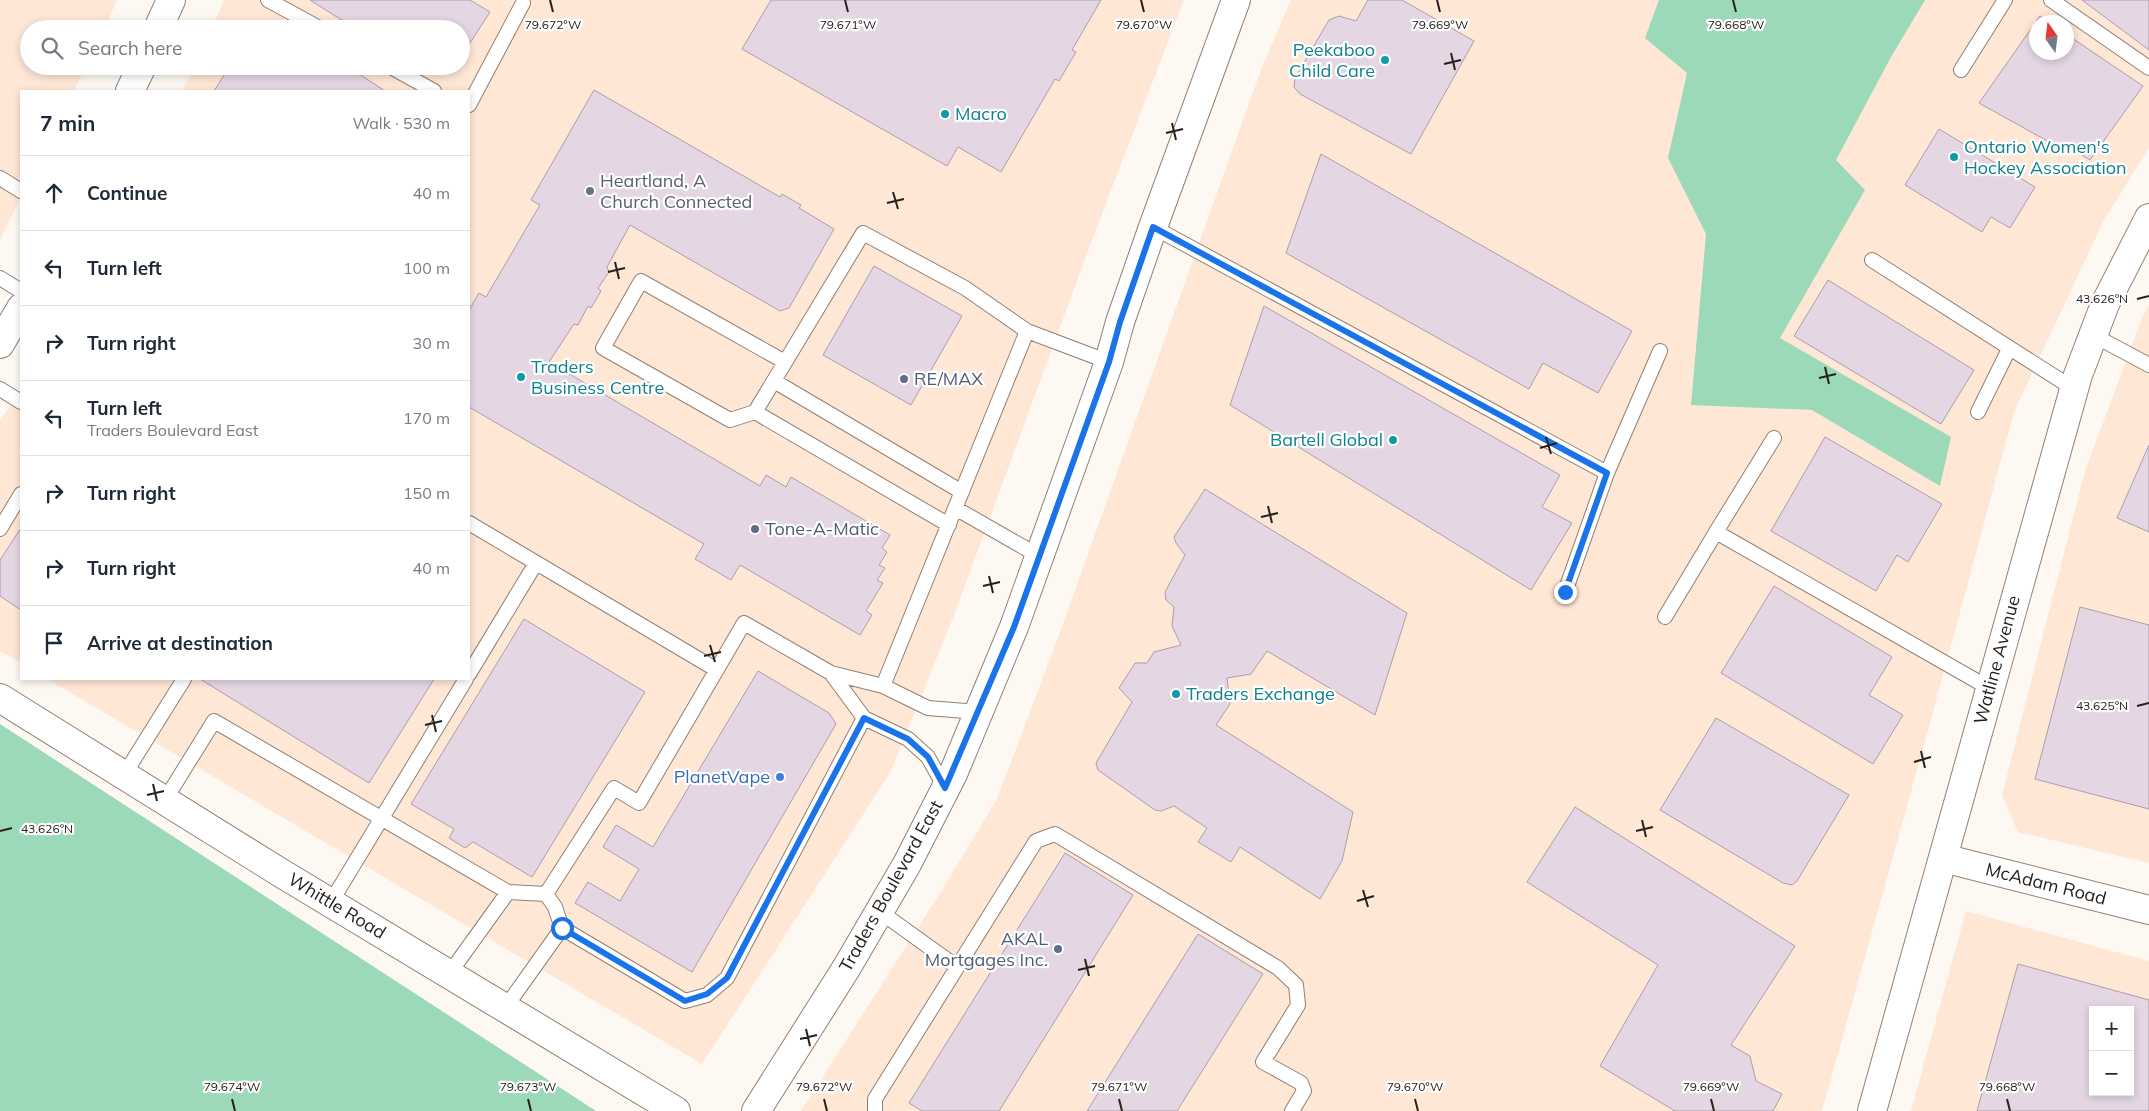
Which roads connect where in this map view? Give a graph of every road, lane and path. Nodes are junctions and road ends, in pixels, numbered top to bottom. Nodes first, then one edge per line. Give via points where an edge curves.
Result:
1 (171, 0) edge
2 (268, 0) edge
3 (1236, 0) edge
4 (2005, 0) edge
5 (2051, 0) edge
6 (521, 1) edge
7 (162, 20) edge
8 (304, 20) edge
9 (2149, 68) edge
10 (1961, 70) dead end
11 (405, 75) edge
12 (432, 90) edge
13 (470, 103) edge
14 (0, 178) edge
15 (20, 190) edge
16 (1153, 227) junction
17 (2147, 227) edge
18 (1872, 260) dead end
19 (0, 278) edge
20 (20, 290) edge
21 (20, 310) edge
22 (1027, 331) junction
23 (2093, 335) junction
24 (0, 344) edge
25 (2009, 349) junction
26 (1660, 351) dead end
27 (785, 362) junction
28 (1109, 362) junction
29 (2149, 365) edge
30 (774, 381) junction
31 (0, 389) edge
32 (2074, 389) junction
33 (20, 401) edge
34 (755, 412) junction
35 (1978, 412) dead end
36 (1774, 438) dead end
37 (1607, 473) junction
38 (962, 492) junction
39 (20, 496) edge
40 (956, 508) junction
41 (470, 524) edge
42 (948, 525) junction
43 (0, 529) edge
44 (1716, 532) junction
45 (1039, 556) junction
46 (536, 563) junction
47 (1565, 592) dead end
48 (1665, 617) dead end
49 (717, 670) junction
50 (470, 672) edge
51 (831, 673) junction
52 (183, 680) edge
53 (465, 680) edge
54 (883, 686) junction
55 (1990, 688) junction
56 (0, 698) edge
57 (978, 712) junction
58 (864, 718) junction
59 (124, 775) junction
60 (945, 788) junction
61 (165, 800) junction
62 (382, 818) junction
63 (1942, 858) junction
64 (508, 892) junction
65 (546, 894) junction
66 (330, 902) junction
67 (2149, 910) edge
68 (879, 911) junction
69 (562, 928) junction
70 (957, 967) junction
71 (449, 974) junction
72 (505, 1008) junction
73 (676, 1111) edge
74 (756, 1111) edge
75 (875, 1111) edge
76 (1292, 1111) edge
77 (1872, 1111) edge

1 - 7 street
2 - 8 lane
3 - 16 street, Traders Boulevard East
4 - 10 lane
5 - 9 lane
6 - 13 lane
11 - 12 lane
14 - 15 lane
16 - 28 street, Traders Boulevard East
16 - 37 lane
17 - 23 street, Watline Avenue via 2105,304
18 - 25 lane
19 - 20 lane
21 - 24 street
22 - 27 lane via 965,288 863,233
22 - 28 lane
22 - 38 lane
23 - 29 lane
23 - 32 street, Watline Avenue
25 - 32 lane
25 - 35 lane
26 - 37 lane
27 - 30 lane
27 - 34 lane via 641,281 603,348 730,420
28 - 45 street, Traders Boulevard East
30 - 34 lane
30 - 38 lane
31 - 33 lane
32 - 55 street, Watline Avenue
34 - 42 lane
36 - 44 lane
37 - 47 lane
38 - 40 lane
39 - 43 lane
40 - 42 lane
40 - 45 lane
41 - 46 lane
42 - 54 lane
44 - 48 lane
44 - 55 lane
45 - 57 street, Traders Boulevard East via 1014,627
46 - 49 lane
46 - 50 lane
49 - 51 lane via 744,623
49 - 65 lane via 639,803 614,788
51 - 54 lane
51 - 58 lane
52 - 59 lane
53 - 62 lane
54 - 57 lane via 928,708
55 - 63 street, Watline Avenue
56 - 59 street, Whittle Road
57 - 60 street, Traders Boulevard East
58 - 60 lane via 908,739 928,757
58 - 69 lane via 727,978 707,994 685,1001
59 - 61 street, Whittle Road
60 - 68 street, Traders Boulevard East
61 - 62 lane via 214,721
61 - 66 street, Whittle Road
62 - 64 lane
62 - 66 lane
63 - 67 street, McAdam Road
63 - 77 street, Watline Avenue
64 - 65 lane
64 - 71 lane
65 - 69 lane via 555,907
66 - 71 street, Whittle Road
68 - 70 lane
68 - 74 street, Traders Boulevard East
69 - 72 lane
70 - 75 lane via 874,1100
70 - 76 lane via 1036,840 1055,834 1278,968 1296,985 1298,1005 1263,1062 1301,1083 1304,1092
71 - 72 street, Whittle Road
72 - 73 street, Whittle Road

